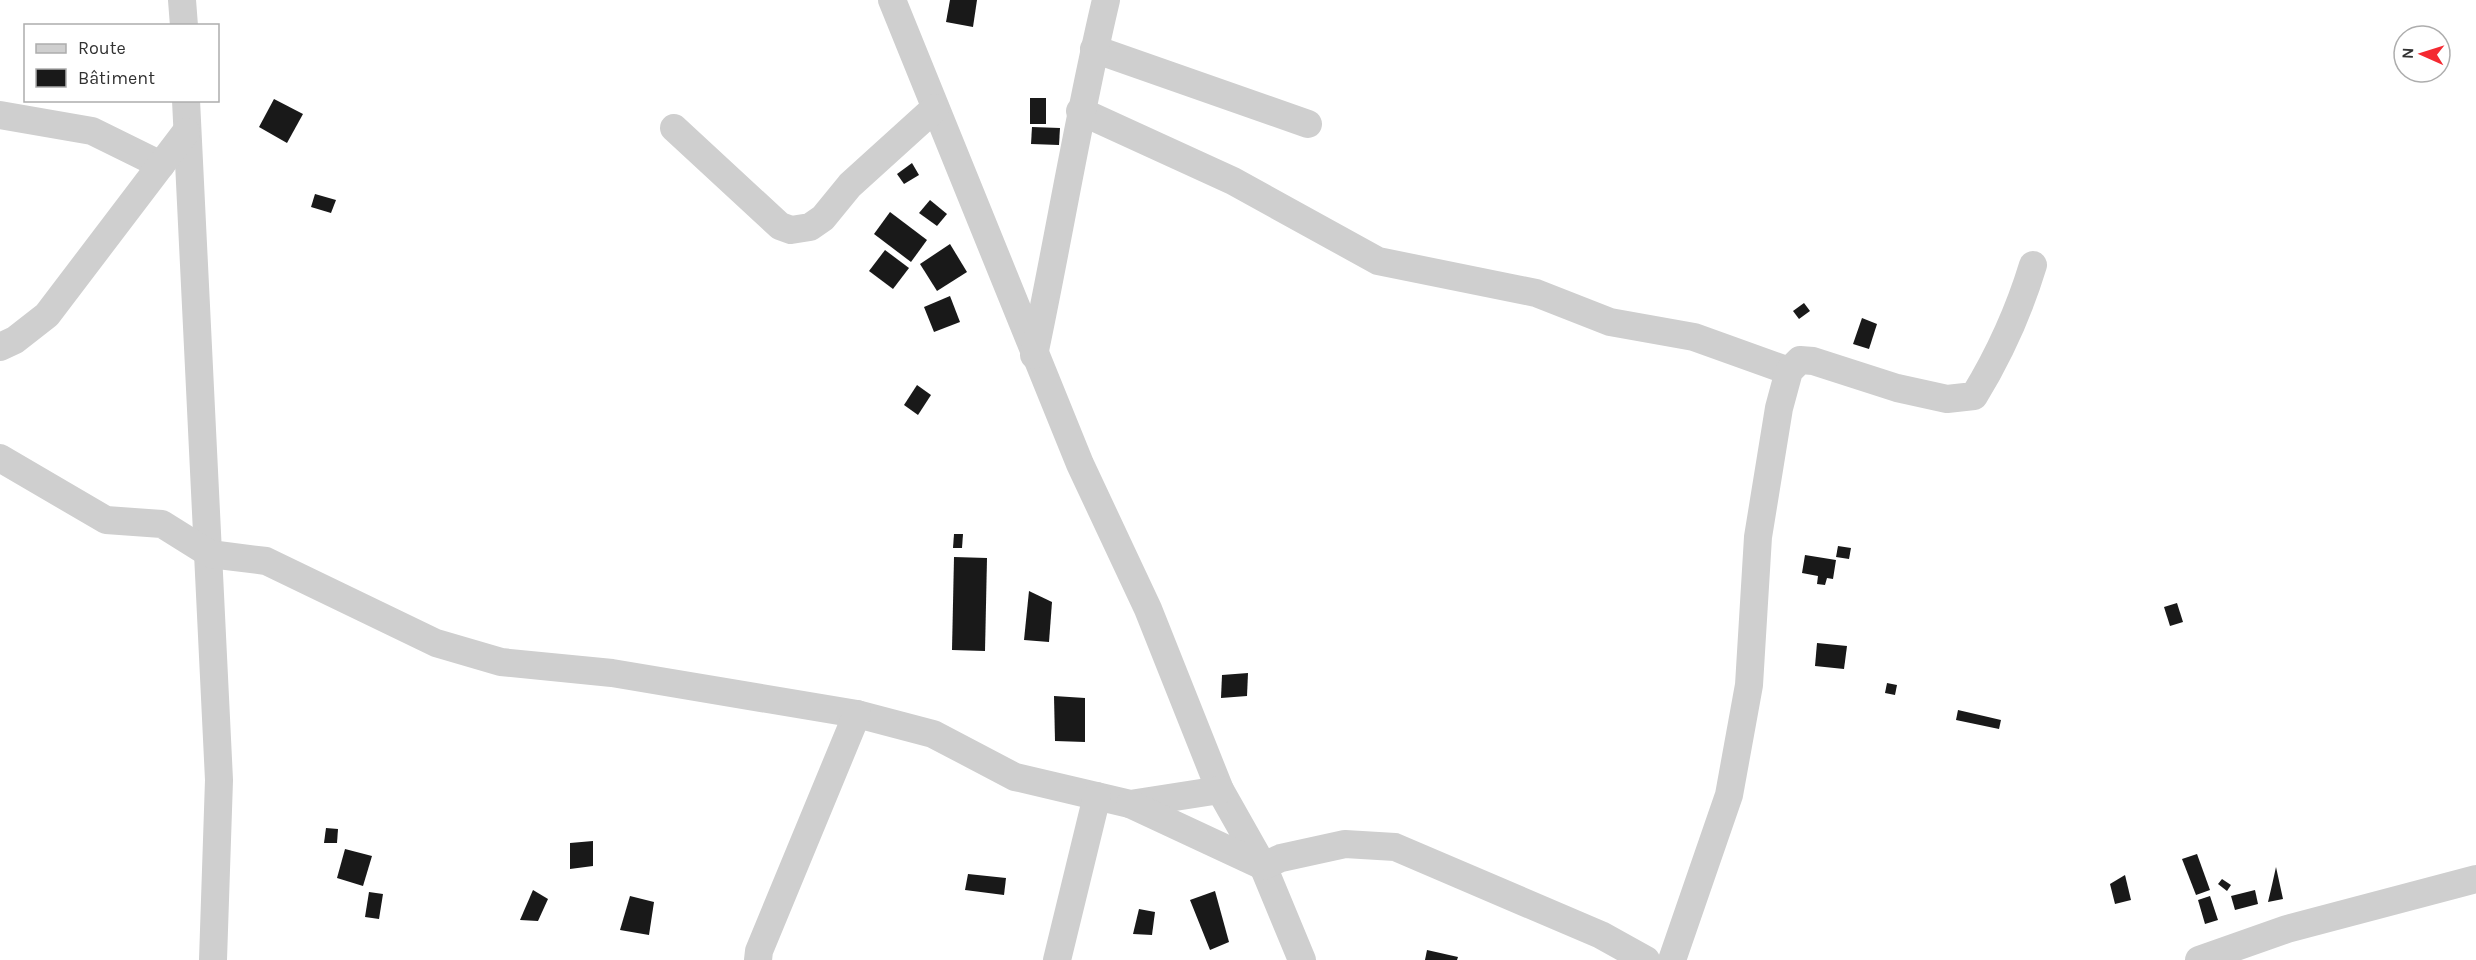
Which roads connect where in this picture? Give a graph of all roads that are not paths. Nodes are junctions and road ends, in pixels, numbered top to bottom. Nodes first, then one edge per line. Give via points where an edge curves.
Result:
1 (182, 0) edge
2 (892, 0) edge
3 (1106, 0) edge
4 (183, 24) edge
5 (1094, 49) junction
6 (186, 102) edge
7 (935, 108) junction
8 (1080, 111) junction
9 (0, 115) edge
10 (1308, 124) dead end
11 (674, 128) dead end
12 (186, 132) junction
13 (161, 165) junction
14 (2032, 266) dead end
15 (0, 347) edge
16 (1034, 355) junction
17 (1789, 371) junction
18 (0, 458) edge
19 (210, 554) junction
20 (857, 714) junction
21 (1220, 790) junction
22 (1097, 796) junction
23 (1130, 804) junction
24 (1263, 866) junction
25 (2476, 879) edge
26 (213, 960) edge
27 (758, 960) edge
28 (1057, 960) edge
29 (1302, 960) edge
30 (1646, 960) edge
31 (1672, 960) edge
32 (2199, 960) edge

1 - 4 street
2 - 7 street
3 - 5 street
5 - 8 street
5 - 10 street
6 - 12 street
7 - 11 street via 850,185 823,218 810,227 791,231 780,226
7 - 16 street
8 - 16 street
8 - 17 street via 1233,182 1378,261 1536,293 1610,322 1694,337
9 - 13 street via 92,131
12 - 13 street
12 - 19 street
13 - 15 street via 47,315
14 - 17 street via 2022,300 1974,396 1947,399 1897,388 1813,361 1800,360
16 - 21 street via 1148,609
17 - 31 street via 1779,408 1758,537 1749,685 1729,795
18 - 19 street via 106,520 162,524
19 - 20 street via 266,561 436,643 501,662 612,673
19 - 26 street via 219,780
20 - 22 street via 933,734 1015,777
20 - 27 street
21 - 23 street
21 - 24 street
22 - 23 street
22 - 28 street
23 - 24 street
24 - 29 street
24 - 30 street via 1281,858 1345,844 1395,847 1601,935
25 - 32 street via 2287,929

